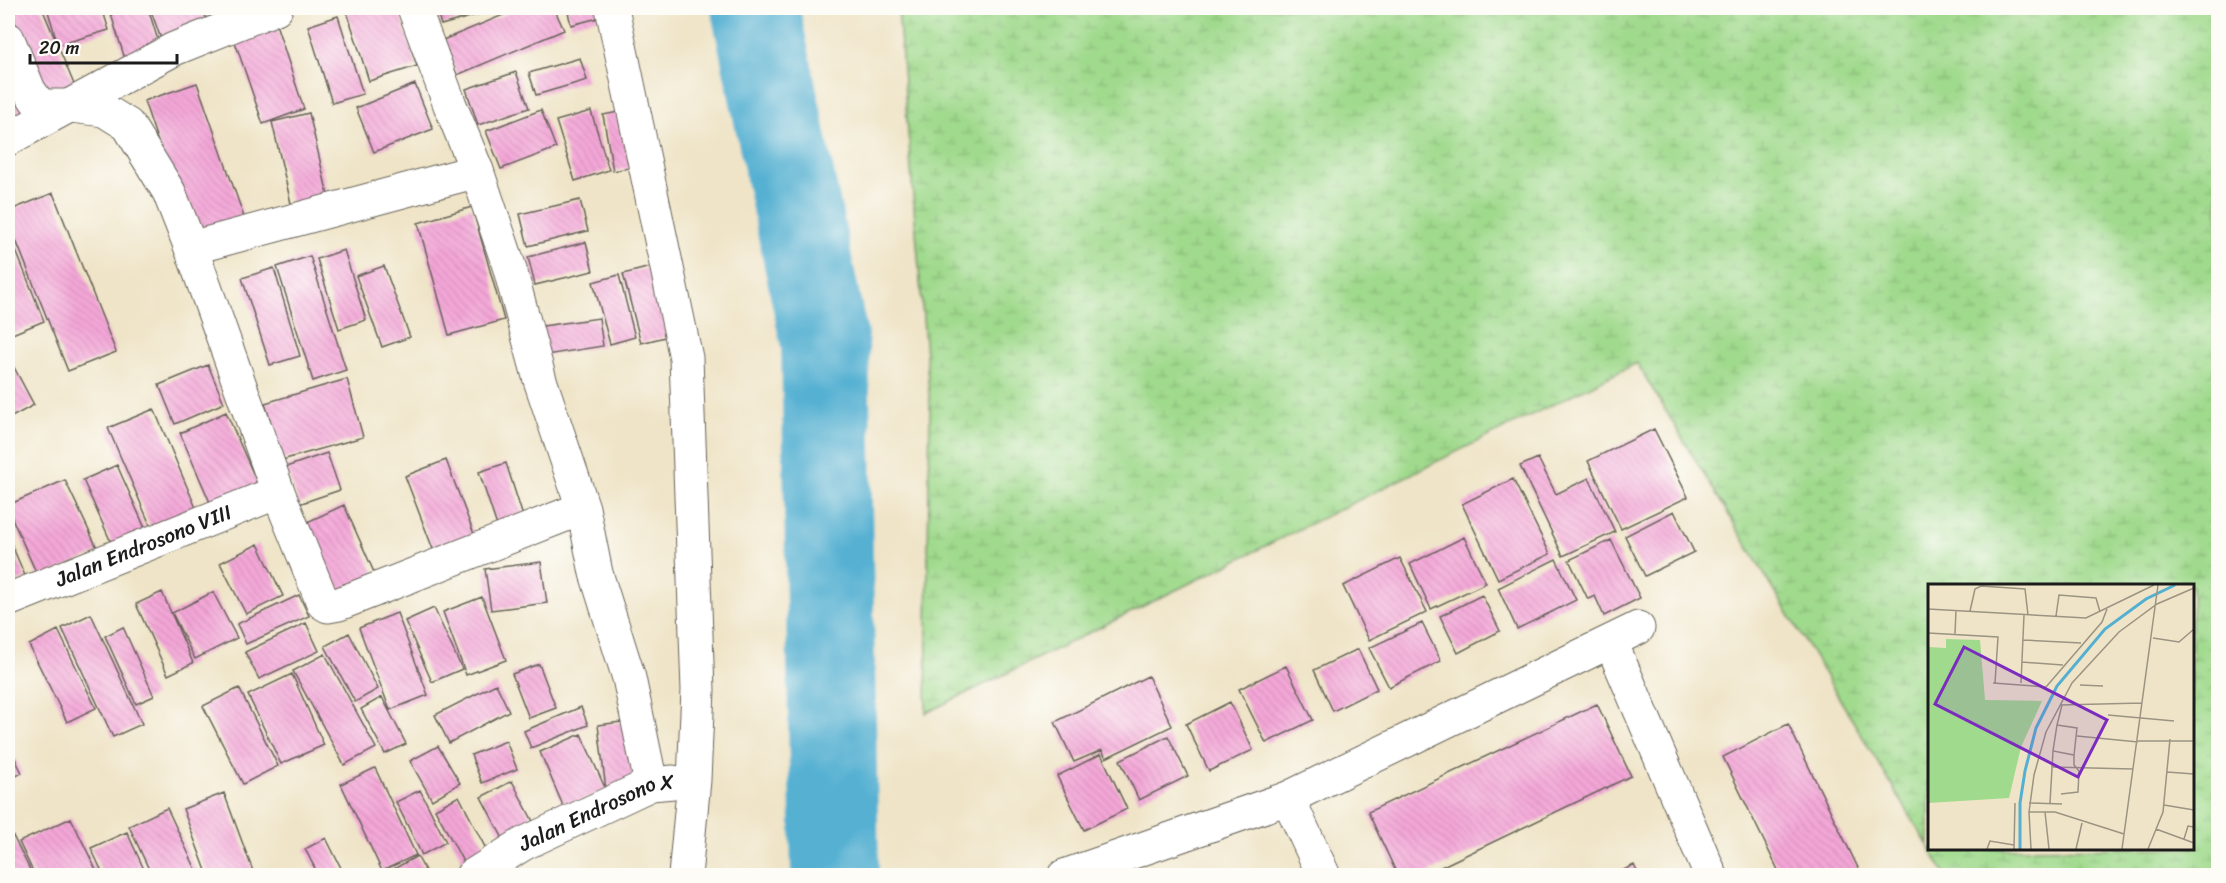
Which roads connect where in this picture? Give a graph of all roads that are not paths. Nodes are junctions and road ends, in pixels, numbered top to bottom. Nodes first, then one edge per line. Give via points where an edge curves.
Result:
1 (276, 8) edge
2 (414, 8) edge
3 (612, 8) edge
4 (8, 39) edge
5 (71, 106) junction
6 (8, 139) edge
7 (477, 171) junction
8 (192, 248) junction
9 (278, 492) junction
10 (583, 508) junction
11 (8, 600) edge
12 (694, 780) junction
13 (651, 783) junction
14 (1288, 798) junction
15 (472, 876) edge
16 (685, 876) edge
17 (1064, 876) edge
18 (1324, 876) edge
19 (1711, 876) edge

1 - 5 street via 174,49
2 - 7 street
3 - 12 street via 687,358 698,690
4 - 5 street via 29,90 40,106
5 - 6 street
5 - 8 street via 104,110 128,125 169,192
7 - 8 street
7 - 10 street
8 - 9 street
9 - 10 street via 323,603 328,606
9 - 11 street, Jalan Endrosono VIII
10 - 13 street via 596,573 629,678
12 - 13 street, Jalan Endrosono X
12 - 16 street
13 - 15 street, Jalan Endrosono X via 524,844
14 - 17 street
14 - 18 street
14 - 19 street via 1624,635

